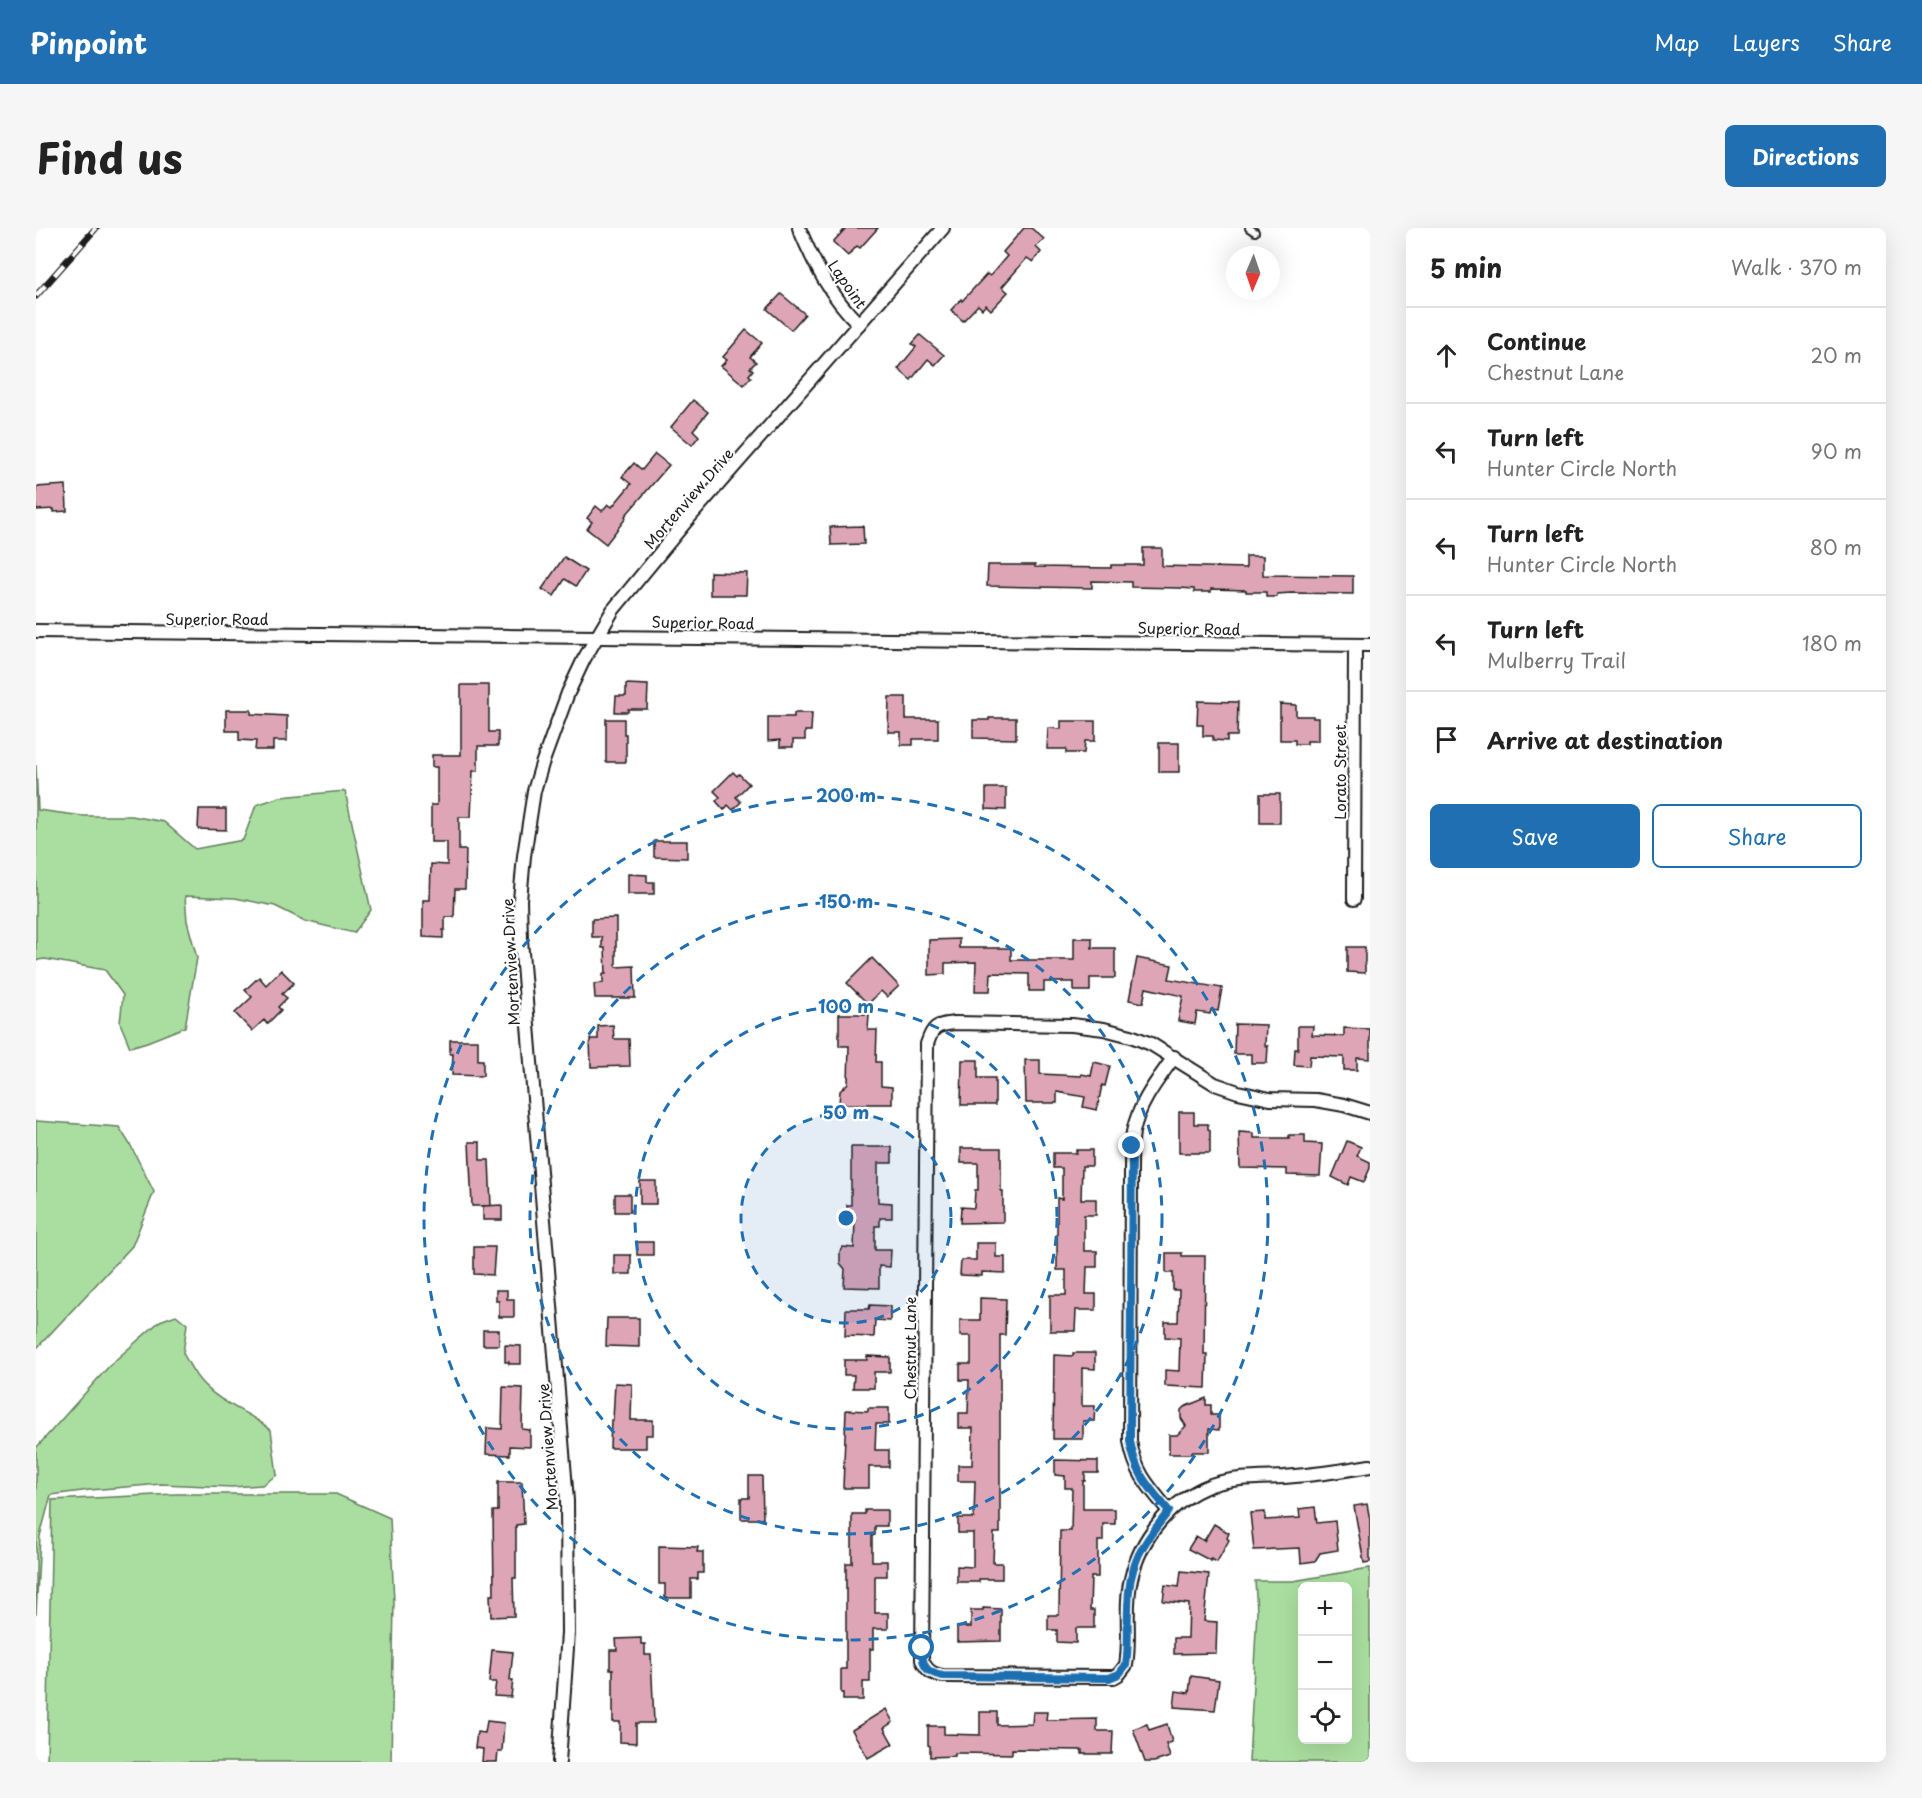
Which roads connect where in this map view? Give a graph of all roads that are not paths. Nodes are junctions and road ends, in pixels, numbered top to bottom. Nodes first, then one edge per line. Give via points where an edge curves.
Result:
1 (799, 228) edge
2 (943, 228) edge
3 (1249, 228) edge
4 (1255, 232) dead end
5 (859, 324) junction
6 (36, 631) edge
7 (598, 636) junction
8 (1355, 645) junction
9 (1370, 645) edge
10 (1354, 898) dead end
11 (1174, 1057) junction
12 (1370, 1113) edge
13 (1370, 1467) edge
14 (1169, 1511) junction
15 (560, 1762) edge

1 - 5 street, Lapoint via 825,282
2 - 5 street, Mortenview Drive
3 - 4 lane
5 - 7 street, Mortenview Drive via 688,519 613,610
6 - 7 street, Superior Road
7 - 8 street, Superior Road
7 - 15 street, Mortenview Drive via 568,693 542,764 527,828 520,900 567,1501 568,1633
8 - 9 street, Superior Road
8 - 10 street, Lorato Street
11 - 12 street via 1215,1083 1249,1095 1316,1100
11 - 14 street via 1139,1115 1133,1132 1131,1170 1130,1441 1142,1479
11 - 14 street, Chestnut Lane via 1131,1036 1091,1027 955,1023 934,1028 927,1044 922,1636 926,1668 943,1676 1109,1678 1119,1674 1126,1665 1130,1580 1147,1538
13 - 14 street via 1244,1478 1212,1485

